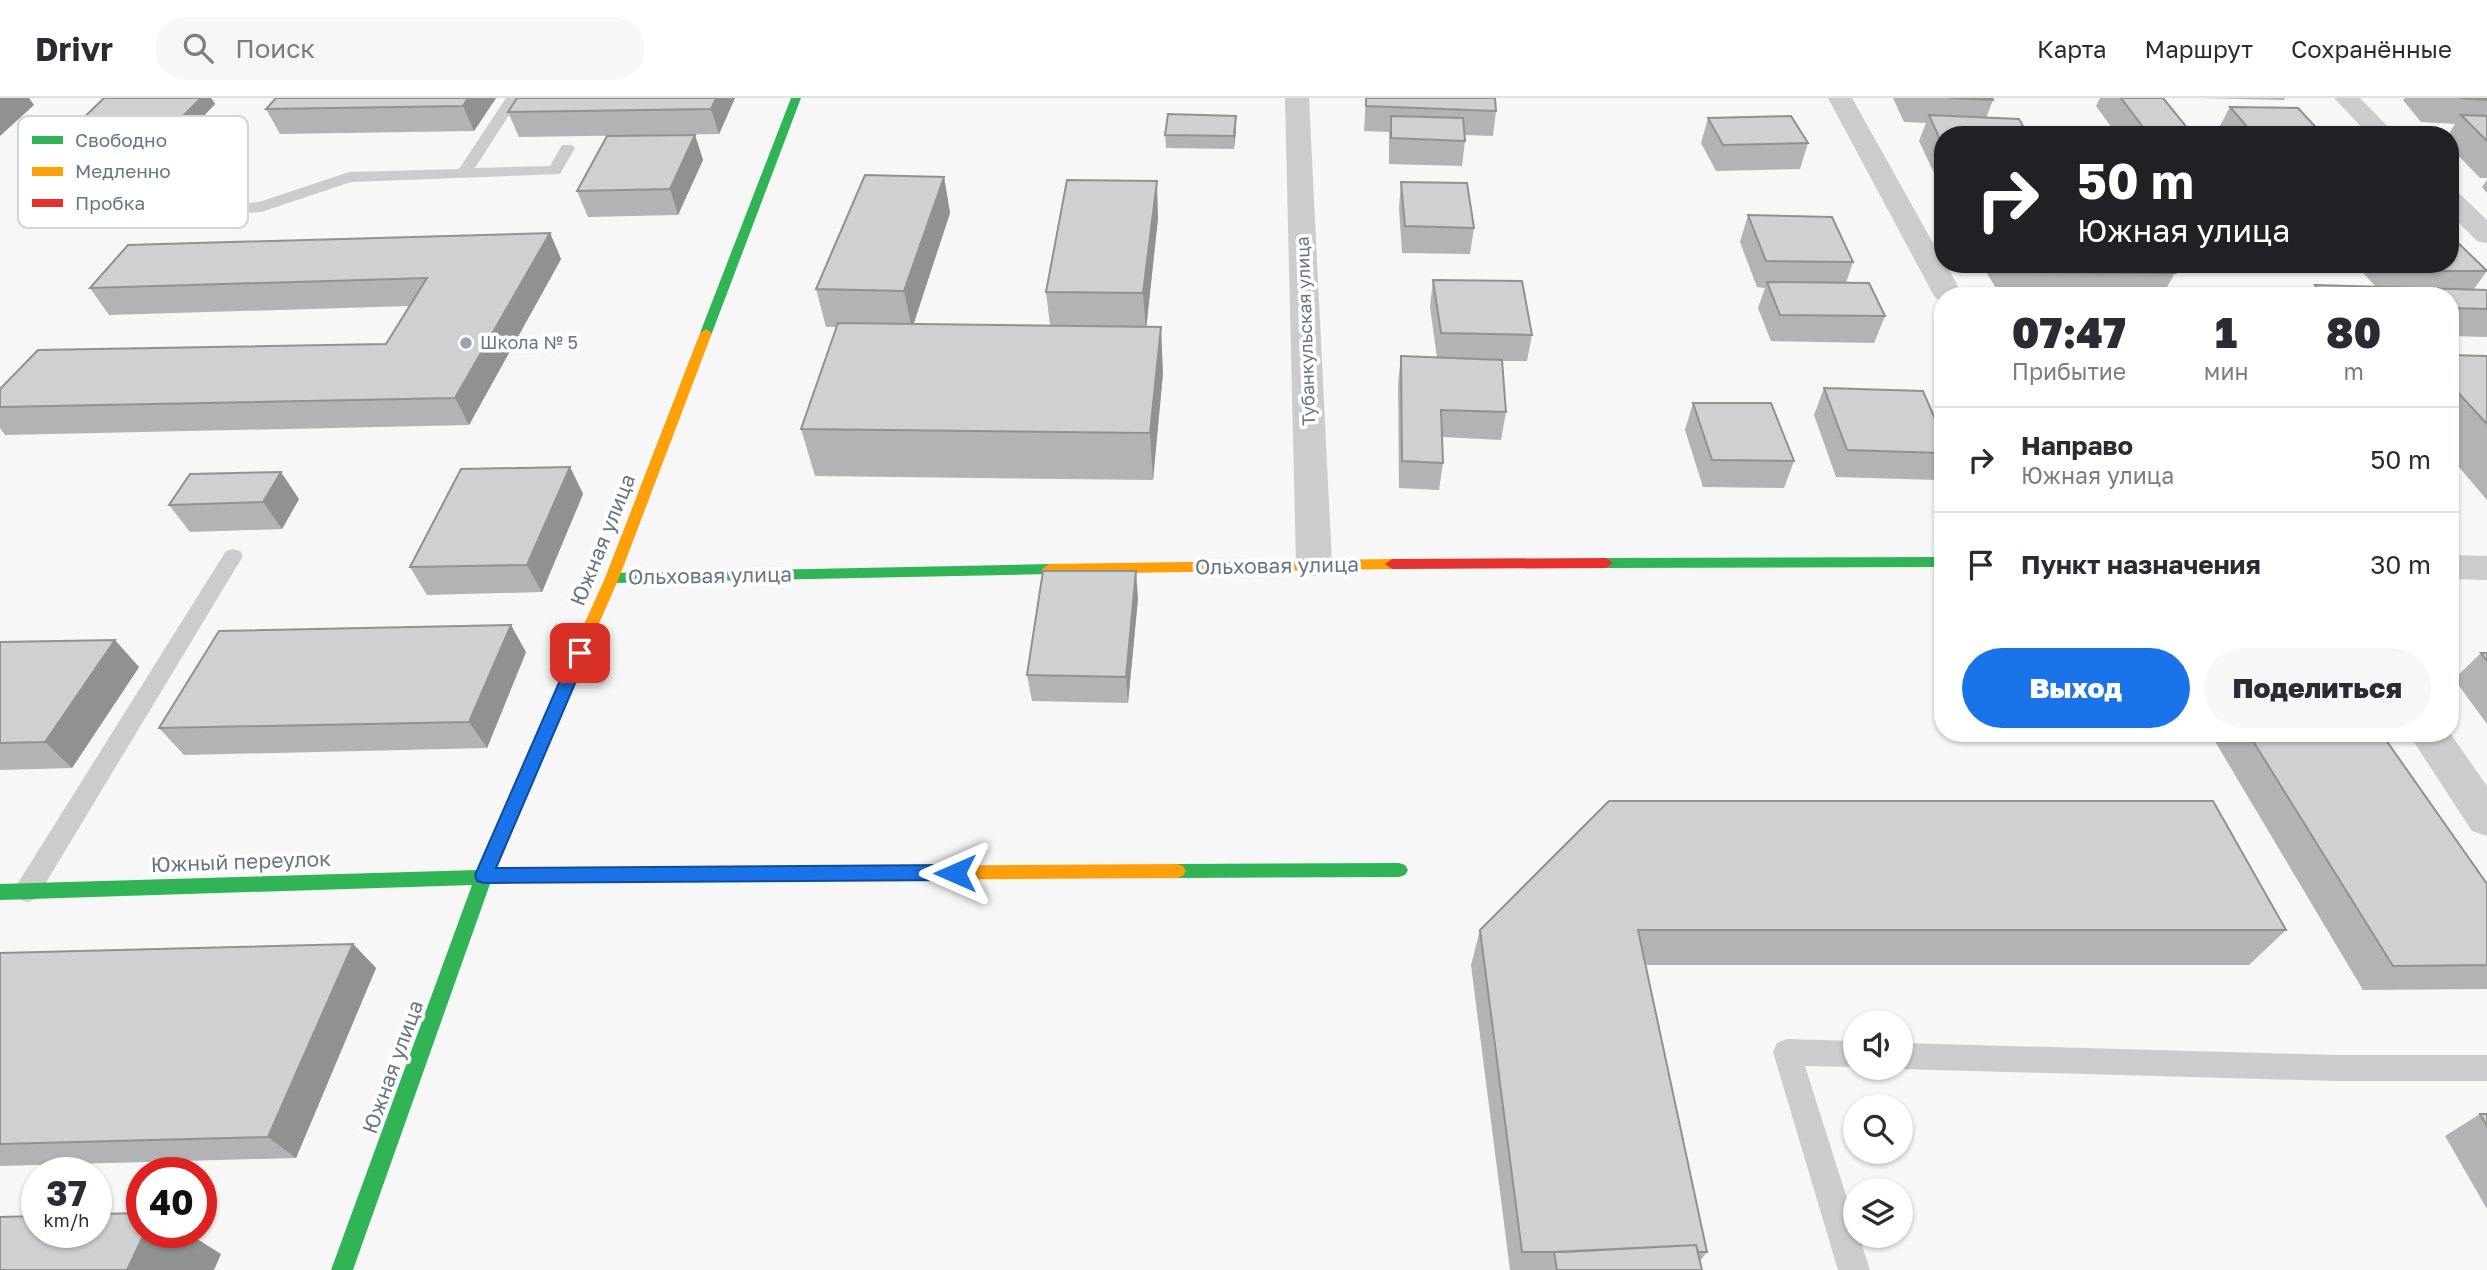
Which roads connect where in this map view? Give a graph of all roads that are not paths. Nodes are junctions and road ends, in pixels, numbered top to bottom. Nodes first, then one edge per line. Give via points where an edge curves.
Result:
1 (513, 98) edge
2 (796, 98) edge
3 (1297, 98) edge
4 (1840, 98) edge
5 (2346, 98) edge
6 (2375, 126) edge
7 (566, 148) dead end
8 (464, 173) junction
9 (248, 208) edge
10 (2459, 208) edge
11 (2487, 236) edge
12 (1934, 269) edge
13 (233, 556) dead end
14 (1934, 562) edge
15 (1314, 564) junction
16 (2459, 567) edge
17 (2487, 568) edge
18 (612, 578) junction
19 (2434, 742) edge
20 (2487, 819) edge
21 (1399, 870) dead end
22 (484, 875) junction
23 (27, 891) junction
24 (0, 892) edge
25 (1843, 1054) edge
26 (1913, 1055) edge
27 (2487, 1068) edge
28 (342, 1270) edge
29 (1854, 1270) edge

1 - 8 lane
2 - 18 street, Южная улица
3 - 15 street, Тубанкульская улица
4 - 12 street
5 - 6 street
7 - 8 lane via 555,172
8 - 9 lane via 349,177
10 - 11 street
13 - 23 lane
14 - 15 street, Ольховая улица
15 - 18 street, Ольховая улица
16 - 17 street
18 - 22 street, Южная улица
19 - 20 street
21 - 22 street, Южный переулок
22 - 23 street, Южный переулок
22 - 28 street, Южная улица
23 - 24 street, Южный переулок
25 - 29 lane via 1787,1052
26 - 27 lane

